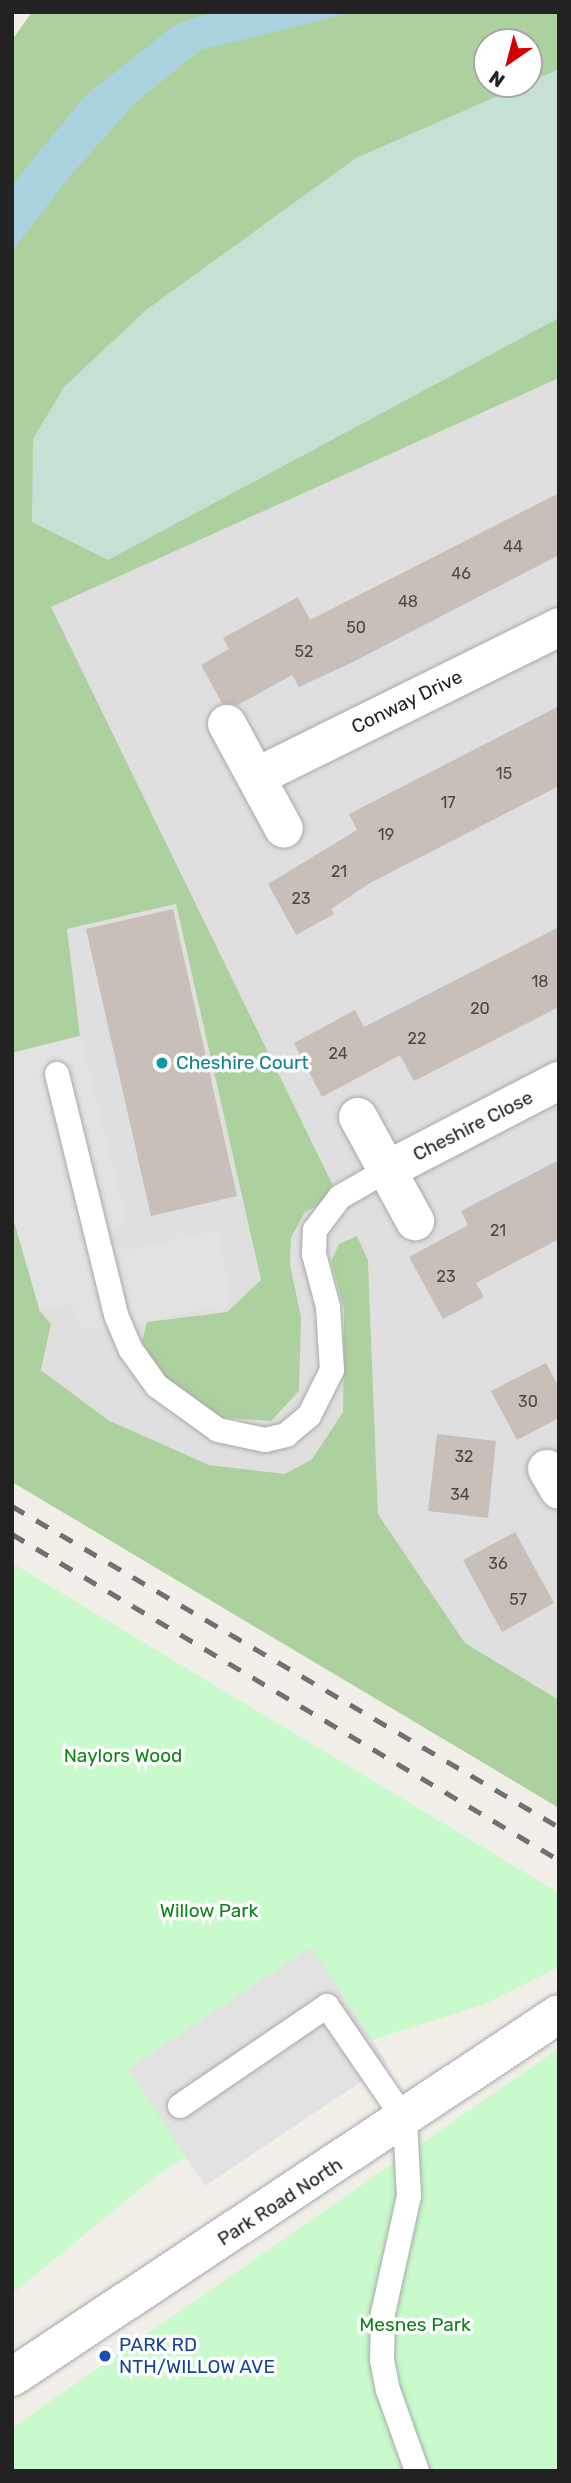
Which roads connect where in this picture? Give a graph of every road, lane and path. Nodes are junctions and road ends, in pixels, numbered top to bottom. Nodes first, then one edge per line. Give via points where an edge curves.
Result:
1 (559, 627) edge
2 (227, 724) dead end
3 (256, 778) junction
4 (284, 829) dead end
5 (57, 1074) dead end
6 (559, 1081) edge
7 (358, 1117) dead end
8 (387, 1170) junction
9 (415, 1221) dead end
10 (553, 2018) edge
11 (180, 2106) dead end
12 (405, 2120) junction
13 (12, 2377) edge
14 (417, 2471) edge

1 - 3 street, Conway Drive
2 - 3 street
3 - 4 street
5 - 8 lane via 116,1315 131,1350 157,1386 218,1430 265,1440 286,1435 309,1416 332,1370 328,1307 314,1255 315,1230 340,1197
6 - 8 street, Cheshire Close
7 - 8 street
8 - 9 street
10 - 12 street, Park Road North
11 - 12 lane via 327,2006
12 - 13 street, Park Road North
12 - 14 lane via 409,2196 383,2313 382,2360

